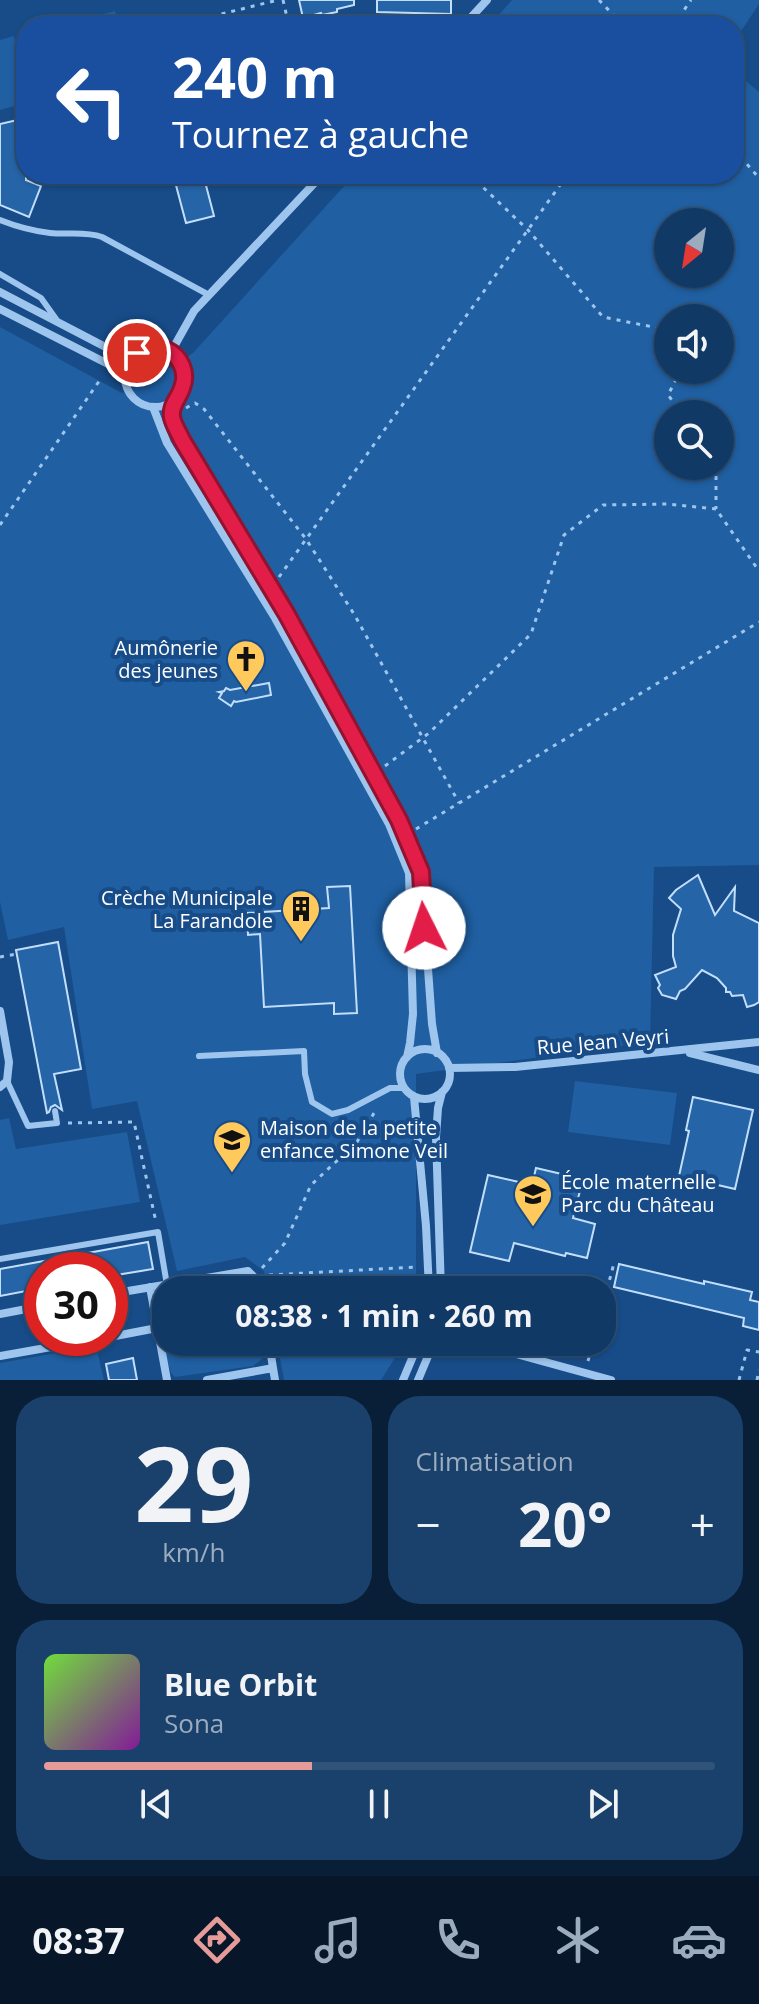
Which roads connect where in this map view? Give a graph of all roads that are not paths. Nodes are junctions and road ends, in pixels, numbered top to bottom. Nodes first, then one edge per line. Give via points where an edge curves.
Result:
1 (487, 0) edge
2 (472, 16) edge
3 (314, 184) edge
4 (0, 220) edge
5 (0, 274) edge
6 (0, 292) edge
7 (209, 295) junction
8 (0, 309) edge
9 (58, 322) junction
10 (171, 352) junction
11 (137, 353) junction
12 (125, 379) junction
13 (174, 400) junction
14 (153, 407) junction
15 (0, 1011) edge
16 (759, 1042) edge
17 (683, 1051) junction
18 (437, 1053) junction
19 (199, 1056) dead end
20 (407, 1057) junction
21 (449, 1068) junction
22 (759, 1070) edge
23 (3, 1084) edge
24 (404, 1088) junction
25 (442, 1092) junction
26 (414, 1097) junction
27 (55, 1111) dead end
28 (0, 1259) edge
29 (165, 1276) edge
30 (219, 1276) edge
31 (253, 1276) edge
32 (428, 1276) edge
33 (441, 1276) edge
34 (150, 1287) joint
35 (128, 1291) edge
36 (152, 1299) edge
37 (24, 1309) edge
38 (0, 1314) edge
39 (152, 1329) edge
40 (128, 1334) edge
41 (24, 1352) edge
42 (0, 1356) edge
43 (162, 1356) edge
44 (271, 1356) edge
45 (413, 1356) edge
46 (428, 1356) edge
47 (523, 1356) edge
48 (273, 1368) junction
49 (167, 1380) edge
50 (207, 1380) edge
51 (275, 1380) edge
52 (403, 1380) edge
53 (418, 1380) edge
54 (611, 1380) edge

1 - 2 street
3 - 7 street
4 - 7 lane via 51,233 91,233
5 - 9 lane via 41,298
6 - 9 street
7 - 10 street
8 - 12 street via 110,365
9 - 11 street via 115,352
10 - 11 street via 150,347
10 - 13 street via 184,371 183,387
11 - 12 street via 127,364
12 - 14 street via 131,395
13 - 14 street
13 - 18 street via 171,416 182,440 271,588 421,872
14 - 20 street via 167,443 275,618 381,810 409,873 413,1014
15 - 23 street via 9,1062
16 - 17 street, Rue Jean Veyri
17 - 21 street, Rue Jean Veyri
17 - 22 street
18 - 20 street via 425,1050
18 - 21 street
19 - 24 lane via 304,1051 312,1102 332,1114 390,1088
20 - 24 street via 401,1069
21 - 25 street
23 - 27 lane via 28,1126 57,1123
24 - 26 street
25 - 26 street via 431,1099
25 - 33 street via 436,1137
26 - 32 street
28 - 29 lane via 158,1232
30 - 31 street via 248,1271
34 - 35 street
34 - 36 street
37 - 38 street
39 - 40 street
41 - 42 street
43 - 49 street
44 - 48 street
45 - 52 street
46 - 53 street
47 - 54 street
48 - 50 street
48 - 51 street

